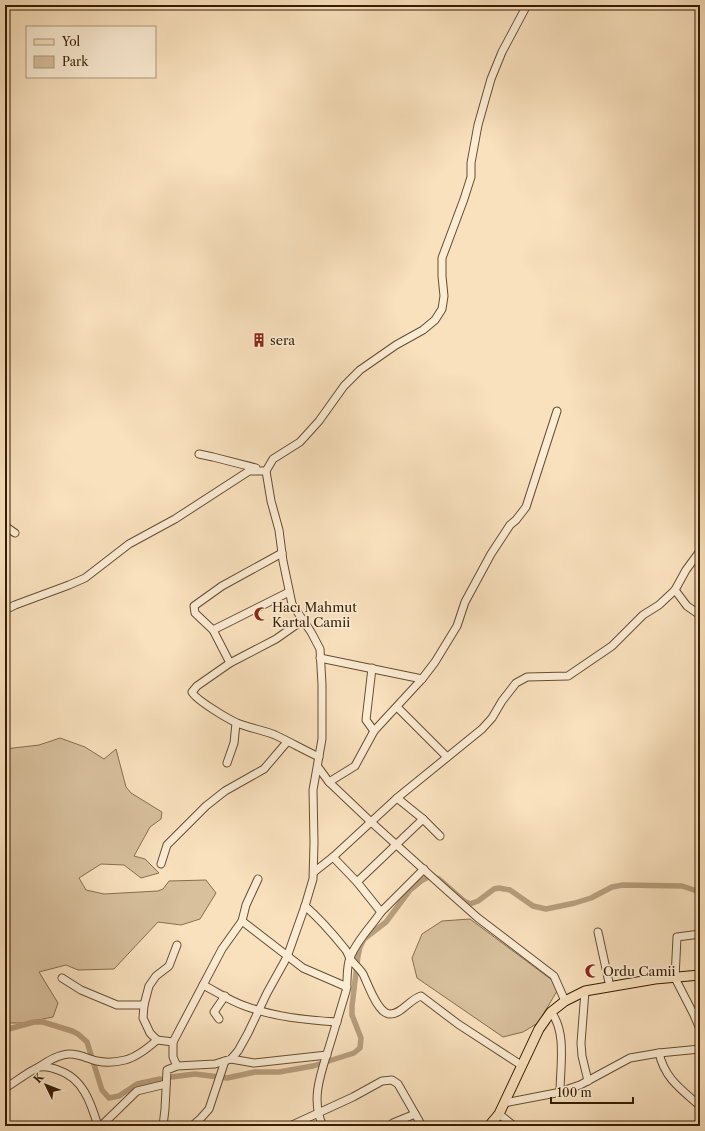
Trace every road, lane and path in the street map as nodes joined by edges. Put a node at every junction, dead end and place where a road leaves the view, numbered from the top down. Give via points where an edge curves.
1 (527, 5) edge
2 (557, 411) dead end
3 (200, 454) dead end
4 (266, 471) junction
5 (5, 526) edge
6 (15, 533) dead end
7 (700, 551) edge
8 (282, 553) junction
9 (675, 590) junction
10 (289, 592) junction
11 (5, 610) edge
12 (700, 615) edge
13 (303, 620) junction
14 (213, 630) junction
15 (320, 658) junction
16 (230, 663) junction
17 (372, 668) junction
18 (422, 679) junction
19 (397, 707) junction
20 (236, 723) junction
21 (374, 731) junction
22 (288, 742) junction
23 (319, 757) junction
24 (446, 757) junction
25 (227, 763) dead end
26 (318, 768) junction
27 (329, 782) junction
28 (397, 798) junction
29 (423, 819) junction
30 (370, 821) junction
31 (440, 836) dead end
32 (396, 844) junction
33 (333, 856) junction
34 (161, 864) dead end
35 (424, 869) junction
36 (314, 872) junction
37 (258, 879) dead end
38 (357, 882) junction
39 (305, 906) junction
40 (380, 912) junction
41 (242, 921) junction
42 (598, 932) dead end
43 (700, 934) edge
44 (177, 945) dead end
45 (287, 957) junction
46 (350, 958) junction
47 (700, 975) edge
48 (62, 978) dead end
49 (675, 978) junction
50 (203, 985) junction
51 (610, 986) junction
52 (347, 987) junction
53 (585, 991) junction
54 (225, 996) junction
55 (564, 1001) junction
56 (144, 1005) junction
57 (259, 1010) junction
58 (551, 1012) junction
59 (219, 1019) dead end
60 (337, 1022) junction
61 (700, 1029) edge
62 (157, 1040) junction
63 (173, 1042) junction
64 (700, 1049) edge
65 (659, 1053) junction
66 (326, 1057) junction
67 (228, 1060) junction
68 (521, 1065) junction
69 (177, 1066) junction
70 (39, 1067) junction
71 (588, 1081) junction
72 (166, 1084) junction
73 (5, 1088) edge
74 (560, 1092) junction
75 (504, 1103) junction
76 (700, 1106) edge
77 (318, 1112) junction
78 (415, 1114) junction
79 (499, 1114) junction
80 (98, 1126) edge
81 (101, 1126) edge
82 (163, 1126) edge
83 (192, 1126) edge
84 (290, 1126) edge
85 (323, 1126) edge
86 (390, 1126) edge
87 (422, 1126) edge
88 (488, 1126) edge
89 (514, 1126) edge

1 - 4 street via 502,52 491,79 478,125 466,192 442,258 442,309 435,320 423,330 360,370 344,386 300,442 273,459
2 - 18 street via 526,507 510,525 491,554 465,602 457,626
3 - 4 street
4 - 8 street
4 - 11 street via 249,471 175,519 129,544 84,578
5 - 6 street
7 - 9 street
8 - 10 street
8 - 14 street via 222,586 194,606 195,612
9 - 12 street via 687,606
9 - 24 street via 643,615 612,646 568,676 527,677 516,683 487,724
10 - 13 street via 292,604
10 - 14 street
13 - 15 street via 320,649
13 - 16 street via 276,639
14 - 16 street
15 - 17 street
15 - 23 street via 322,739
16 - 20 street via 192,692 201,702
17 - 18 street
17 - 21 street via 366,720
18 - 19 street
19 - 21 street
19 - 24 street
20 - 22 street via 257,728
20 - 25 street via 234,743
21 - 27 street via 355,766
22 - 23 street
22 - 34 street via 264,769 225,791 206,806 167,845
23 - 26 street
24 - 28 street
26 - 27 street
26 - 36 street via 313,790
27 - 30 street
28 - 29 street
28 - 30 street
29 - 31 street
29 - 32 street
30 - 32 street
30 - 33 street
32 - 35 street
32 - 38 street
33 - 36 street
33 - 38 street
35 - 40 street
35 - 55 street via 478,918 554,976
36 - 39 street
37 - 41 street
38 - 40 street
39 - 45 street
39 - 46 street via 320,919
40 - 46 street
41 - 45 street
41 - 50 street via 222,949
42 - 51 street
43 - 49 street via 676,937
44 - 56 street via 169,966 156,976 150,986
45 - 52 street via 303,968
45 - 57 street
46 - 52 street
46 - 68 street via 362,972 379,1008 387,1014 392,1014 421,996 458,1024
47 - 49 main road
48 - 56 street via 81,990 117,1005
49 - 51 main road
49 - 61 street
50 - 54 street
50 - 63 street
51 - 53 main road
52 - 60 street
53 - 55 main road
53 - 71 street via 581,1043
54 - 57 street via 244,1006
54 - 59 street via 214,1012
55 - 58 main road
56 - 62 street via 143,1018 150,1033
57 - 60 street via 291,1018
57 - 67 street via 238,1051
58 - 68 main road via 539,1029
58 - 74 street via 561,1035
60 - 66 street
62 - 63 street
62 - 70 street via 127,1060 98,1061 68,1054 51,1059
63 - 69 street via 173,1057
64 - 65 street
65 - 71 street via 630,1058
65 - 76 street via 666,1073
66 - 67 street via 254,1063
66 - 77 street via 317,1101
67 - 69 street via 215,1064
67 - 83 street via 209,1109
68 - 75 main road
69 - 72 street via 167,1070
70 - 73 street
70 - 80 street via 54,1068 79,1083 85,1091
71 - 74 street
72 - 81 street via 137,1091
72 - 82 street
74 - 75 street
75 - 79 main road
77 - 78 street via 382,1081 392,1080 398,1084
77 - 84 street
77 - 85 street
78 - 86 street
78 - 87 street
79 - 88 main road
79 - 89 street

